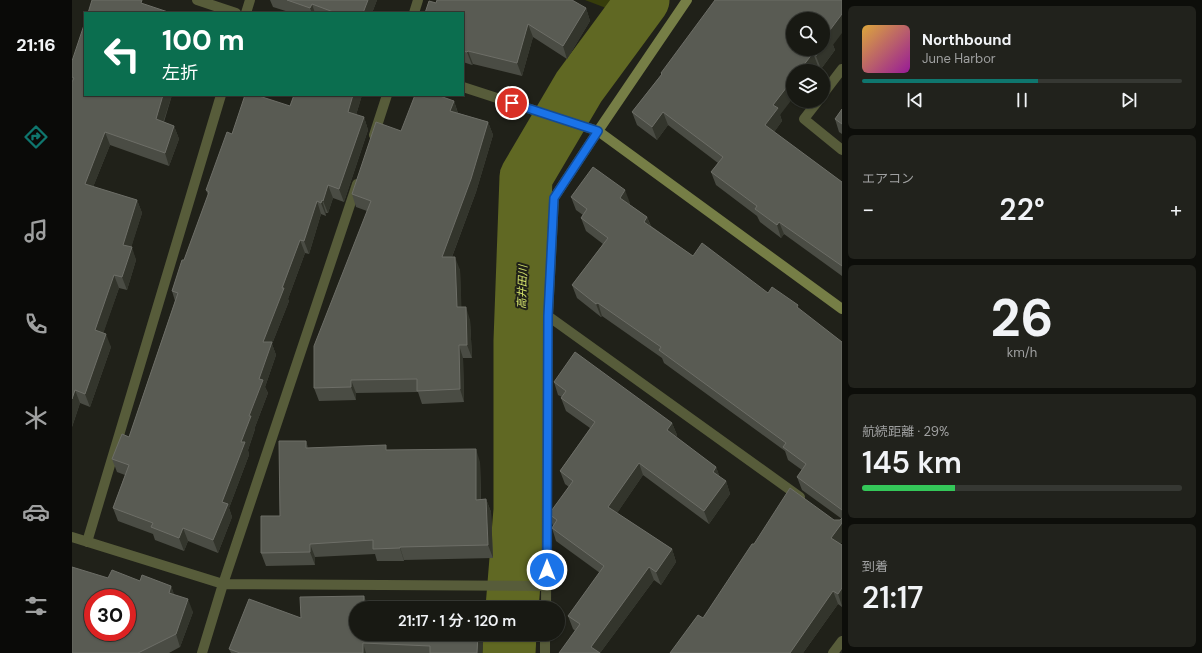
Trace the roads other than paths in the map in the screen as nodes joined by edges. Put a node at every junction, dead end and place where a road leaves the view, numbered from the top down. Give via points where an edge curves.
1 (197, 0) edge
2 (250, 0) edge
3 (418, 0) edge
4 (687, 0) edge
5 (233, 12) edge
6 (246, 12) edge
7 (414, 12) edge
8 (842, 69) edge
9 (830, 85) edge
10 (464, 87) edge
11 (221, 96) edge
12 (387, 96) edge
13 (813, 108) edge
14 (598, 131) junction
15 (370, 147) edge
16 (842, 150) edge
17 (360, 177) edge
18 (842, 310) edge
19 (548, 316) junction
20 (811, 505) edge
21 (72, 537) edge
22 (86, 542) junction
23 (223, 584) junction
24 (547, 586) junction
25 (546, 601) edge
26 (545, 641) edge
27 (842, 641) edge
28 (202, 653) edge
29 (545, 653) edge
30 (833, 653) edge

1 - 5 street
2 - 6 street
3 - 7 street
4 - 14 street
8 - 9 street
10 - 14 street
11 - 22 street
12 - 15 street
13 - 16 street via 804,119
14 - 18 street
14 - 19 street via 554,198
17 - 23 street
19 - 20 street
19 - 24 street
21 - 22 street
22 - 23 street
23 - 24 street
23 - 28 street
24 - 25 street
26 - 29 street
27 - 30 street

